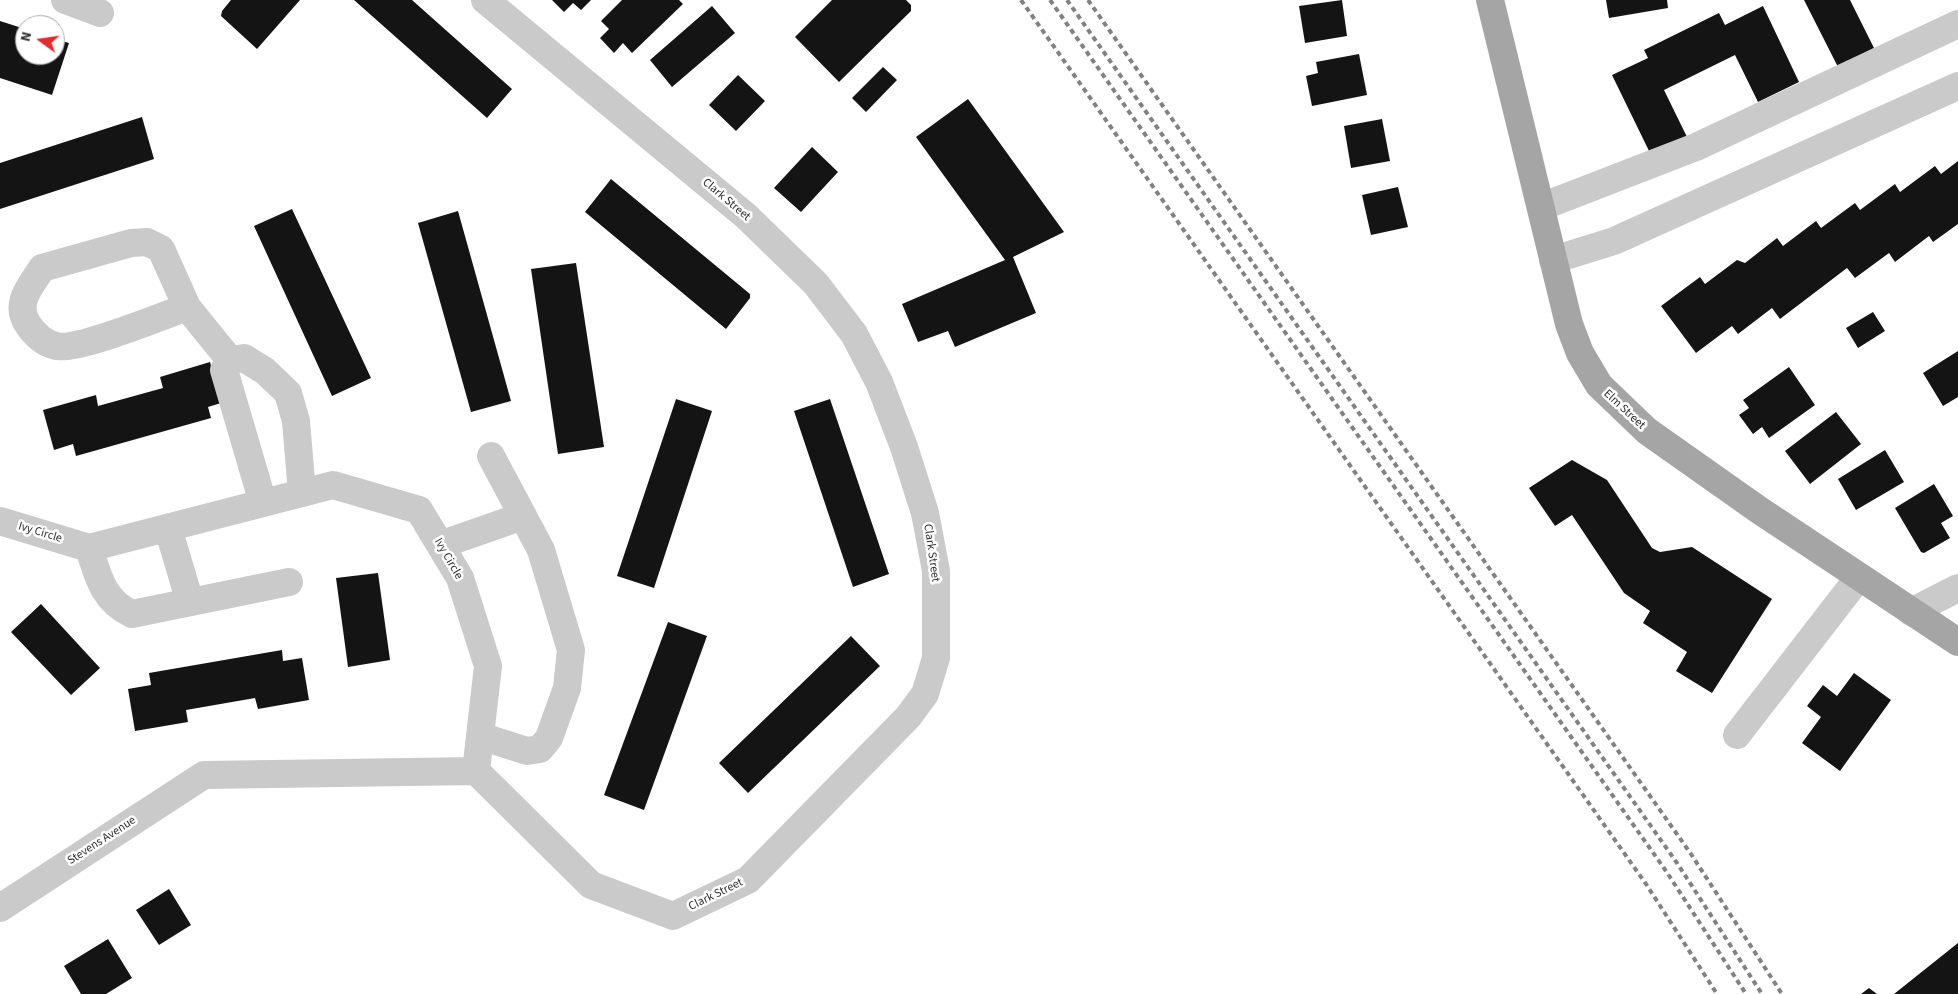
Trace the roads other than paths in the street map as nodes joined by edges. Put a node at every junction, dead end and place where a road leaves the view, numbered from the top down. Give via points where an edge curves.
1 (65, 0) edge
2 (485, 0) edge
3 (1490, 0) edge
4 (100, 13) dead end
5 (1958, 24) edge
6 (1958, 86) edge
7 (1541, 207) junction
8 (1554, 260) junction
9 (187, 307) junction
10 (230, 360) junction
11 (491, 456) dead end
12 (302, 493) junction
13 (262, 503) junction
14 (523, 516) junction
15 (0, 521) edge
16 (168, 528) junction
17 (440, 545) junction
18 (89, 548) junction
19 (1859, 577) junction
20 (289, 582) dead end
21 (1958, 588) edge
22 (190, 602) junction
23 (1912, 612) junction
24 (1958, 642) edge
25 (1737, 735) dead end
26 (480, 736) junction
27 (476, 772) junction
28 (0, 908) edge

1 - 4 street
2 - 27 street, Clark Street via 746,216 816,284 854,334 904,446 925,514 936,571 936,658 925,694 908,717 748,880 673,916 591,885
3 - 7 main road, Elm Street
5 - 7 street via 1696,147
6 - 8 street via 1614,241
7 - 8 main road, Elm Street
8 - 19 main road, Elm Street via 1575,339 1599,386 1648,431
9 - 9 street via 162,249 147,242 131,243 42,268 23,297 23,319 36,337 57,346 78,345
9 - 10 street
10 - 12 street via 244,358 265,371 288,393 296,421
10 - 13 street via 224,370
11 - 14 street
12 - 13 street, Ivy Circle
12 - 17 street, Ivy Circle via 333,485 419,510
13 - 16 street, Ivy Circle
14 - 17 street
14 - 26 street via 541,550 571,650 567,688 549,738 540,749 527,751
15 - 18 street, Ivy Circle
16 - 18 street, Ivy Circle
16 - 22 street
17 - 26 street, Ivy Circle via 460,578 488,666
18 - 22 street via 100,584 119,608 132,614
19 - 23 main road, Elm Street
19 - 25 street
20 - 22 street
21 - 23 street
23 - 24 main road, Elm Street
26 - 27 street, Ivy Circle
27 - 28 street, Stevens Avenue via 204,775

